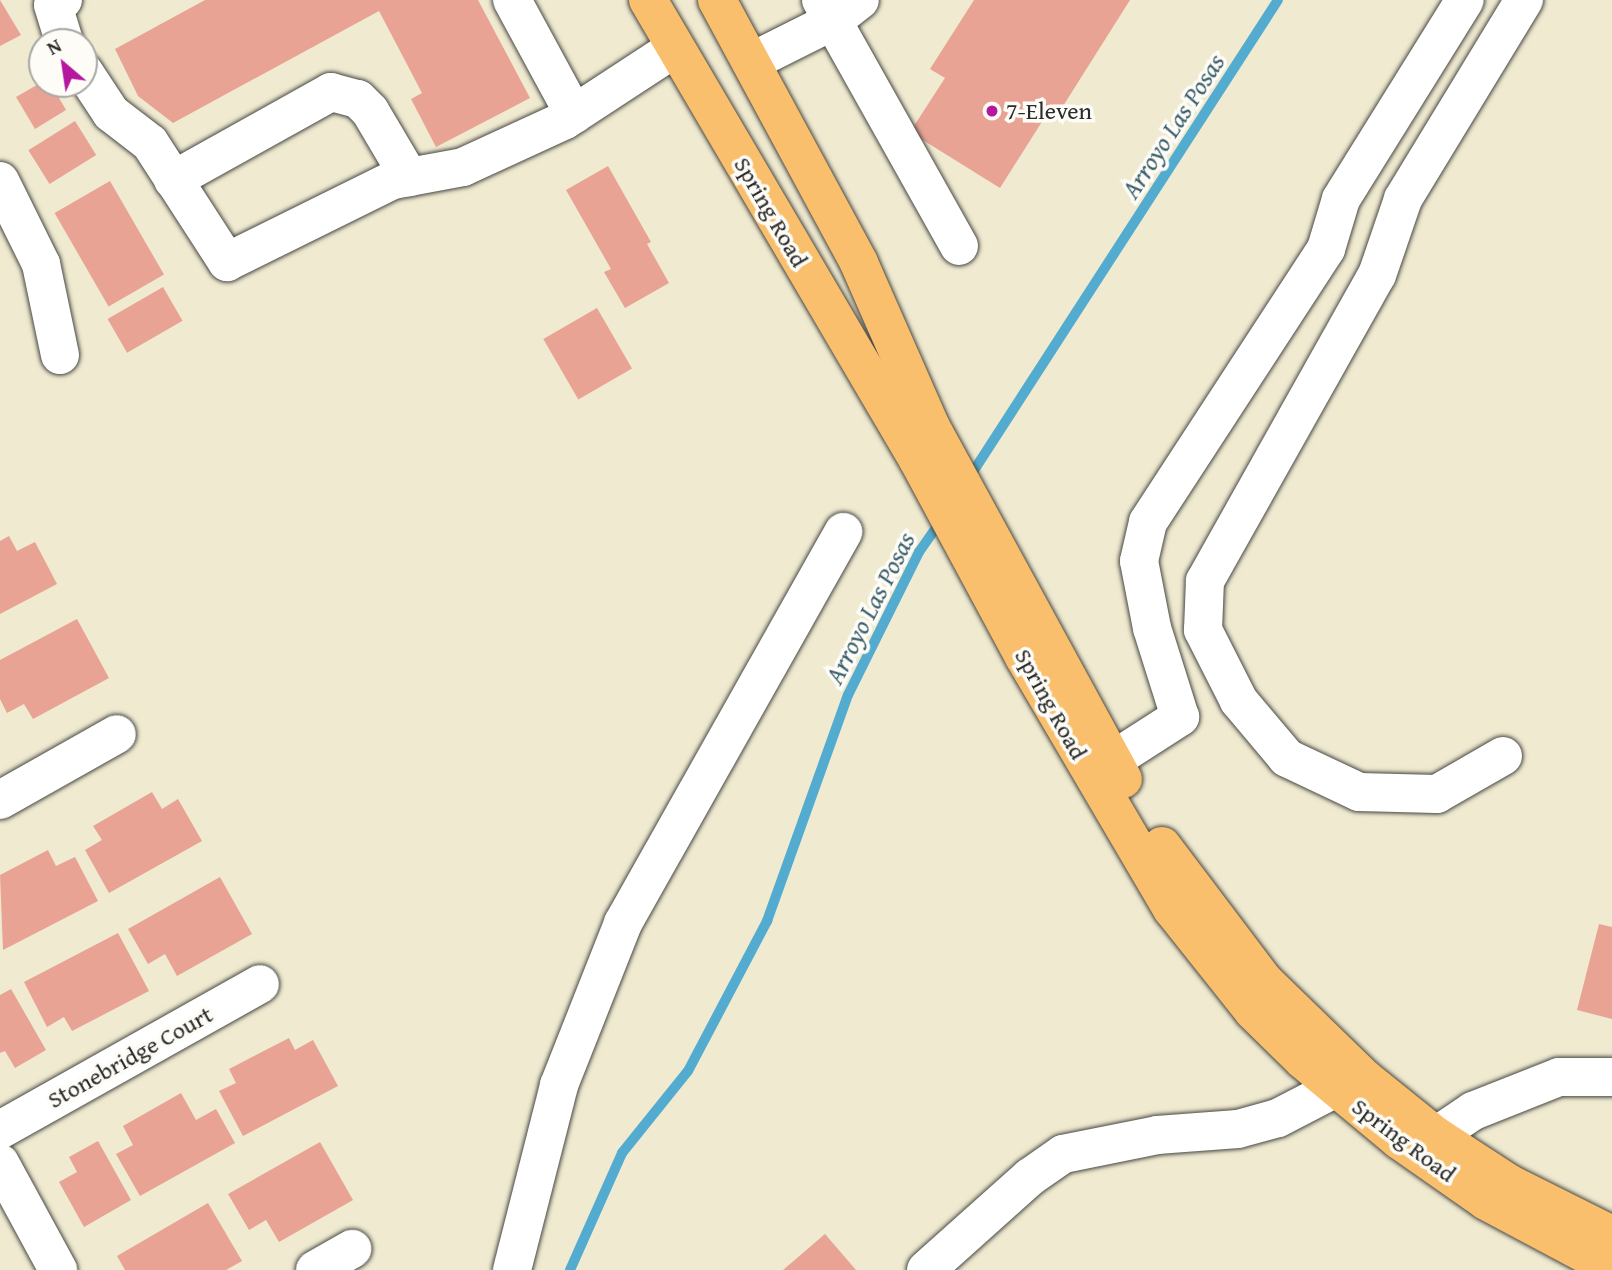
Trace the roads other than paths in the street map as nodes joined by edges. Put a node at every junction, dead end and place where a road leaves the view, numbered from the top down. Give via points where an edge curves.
1 (512, 0) edge
2 (648, 0) edge
3 (717, 0) edge
4 (1465, 0) edge
5 (1524, 0) edge
6 (55, 2) edge
7 (838, 7) edge
8 (61, 28) edge
9 (676, 48) junction
10 (751, 62) junction
11 (98, 93) edge
12 (574, 114) junction
13 (409, 177) junction
14 (173, 180) junction
15 (0, 181) edge
16 (959, 246) dead end
17 (60, 355) dead end
18 (925, 443) junction
19 (843, 532) dead end
20 (1034, 643) junction
21 (117, 734) dead end
22 (1503, 756) dead end
23 (1113, 760) junction
24 (0, 800) edge
25 (260, 984) dead end
26 (1612, 1077) edge
27 (1336, 1088) junction
28 (0, 1130) edge
29 (1436, 1136) junction
30 (0, 1163) edge
31 (1612, 1235) edge
32 (352, 1249) dead end
33 (1612, 1268) edge
34 (58, 1270) edge
35 (315, 1270) edge
36 (512, 1270) edge
37 (926, 1270) edge

1 - 12 street
2 - 9 main road, Spring Road
3 - 10 main road, Spring Road
4 - 23 street via 1341,199 1326,249 1148,522 1139,561 1152,628 1180,717
5 - 22 street via 1403,199 1377,275 1205,581 1203,631 1239,701 1287,758 1359,792 1437,794
6 - 8 street
7 - 10 street
7 - 16 street
9 - 12 street
9 - 18 main road, Spring Road
10 - 18 main road, Spring Road via 859,263
11 - 14 street via 111,113 150,143
12 - 13 street via 463,167
13 - 14 street via 393,180 227,262
13 - 14 street via 370,111 358,99 331,92
15 - 17 street via 41,264
18 - 20 main road, Spring Road
19 - 36 street via 623,923 559,1085
20 - 23 main road, Spring Road
20 - 27 main road, Spring Road via 1172,909 1253,1011
21 - 24 street
23 - 29 main road, Spring Road via 1188,886 1265,982 1364,1078
25 - 28 street, Stonebridge Court
26 - 29 street via 1559,1077 1473,1111
27 - 33 main road, Spring Road via 1399,1140 1486,1201
27 - 37 street via 1279,1118 1238,1129 1157,1135 1063,1154
29 - 31 main road, Spring Road via 1554,1210
30 - 34 street
32 - 35 street

